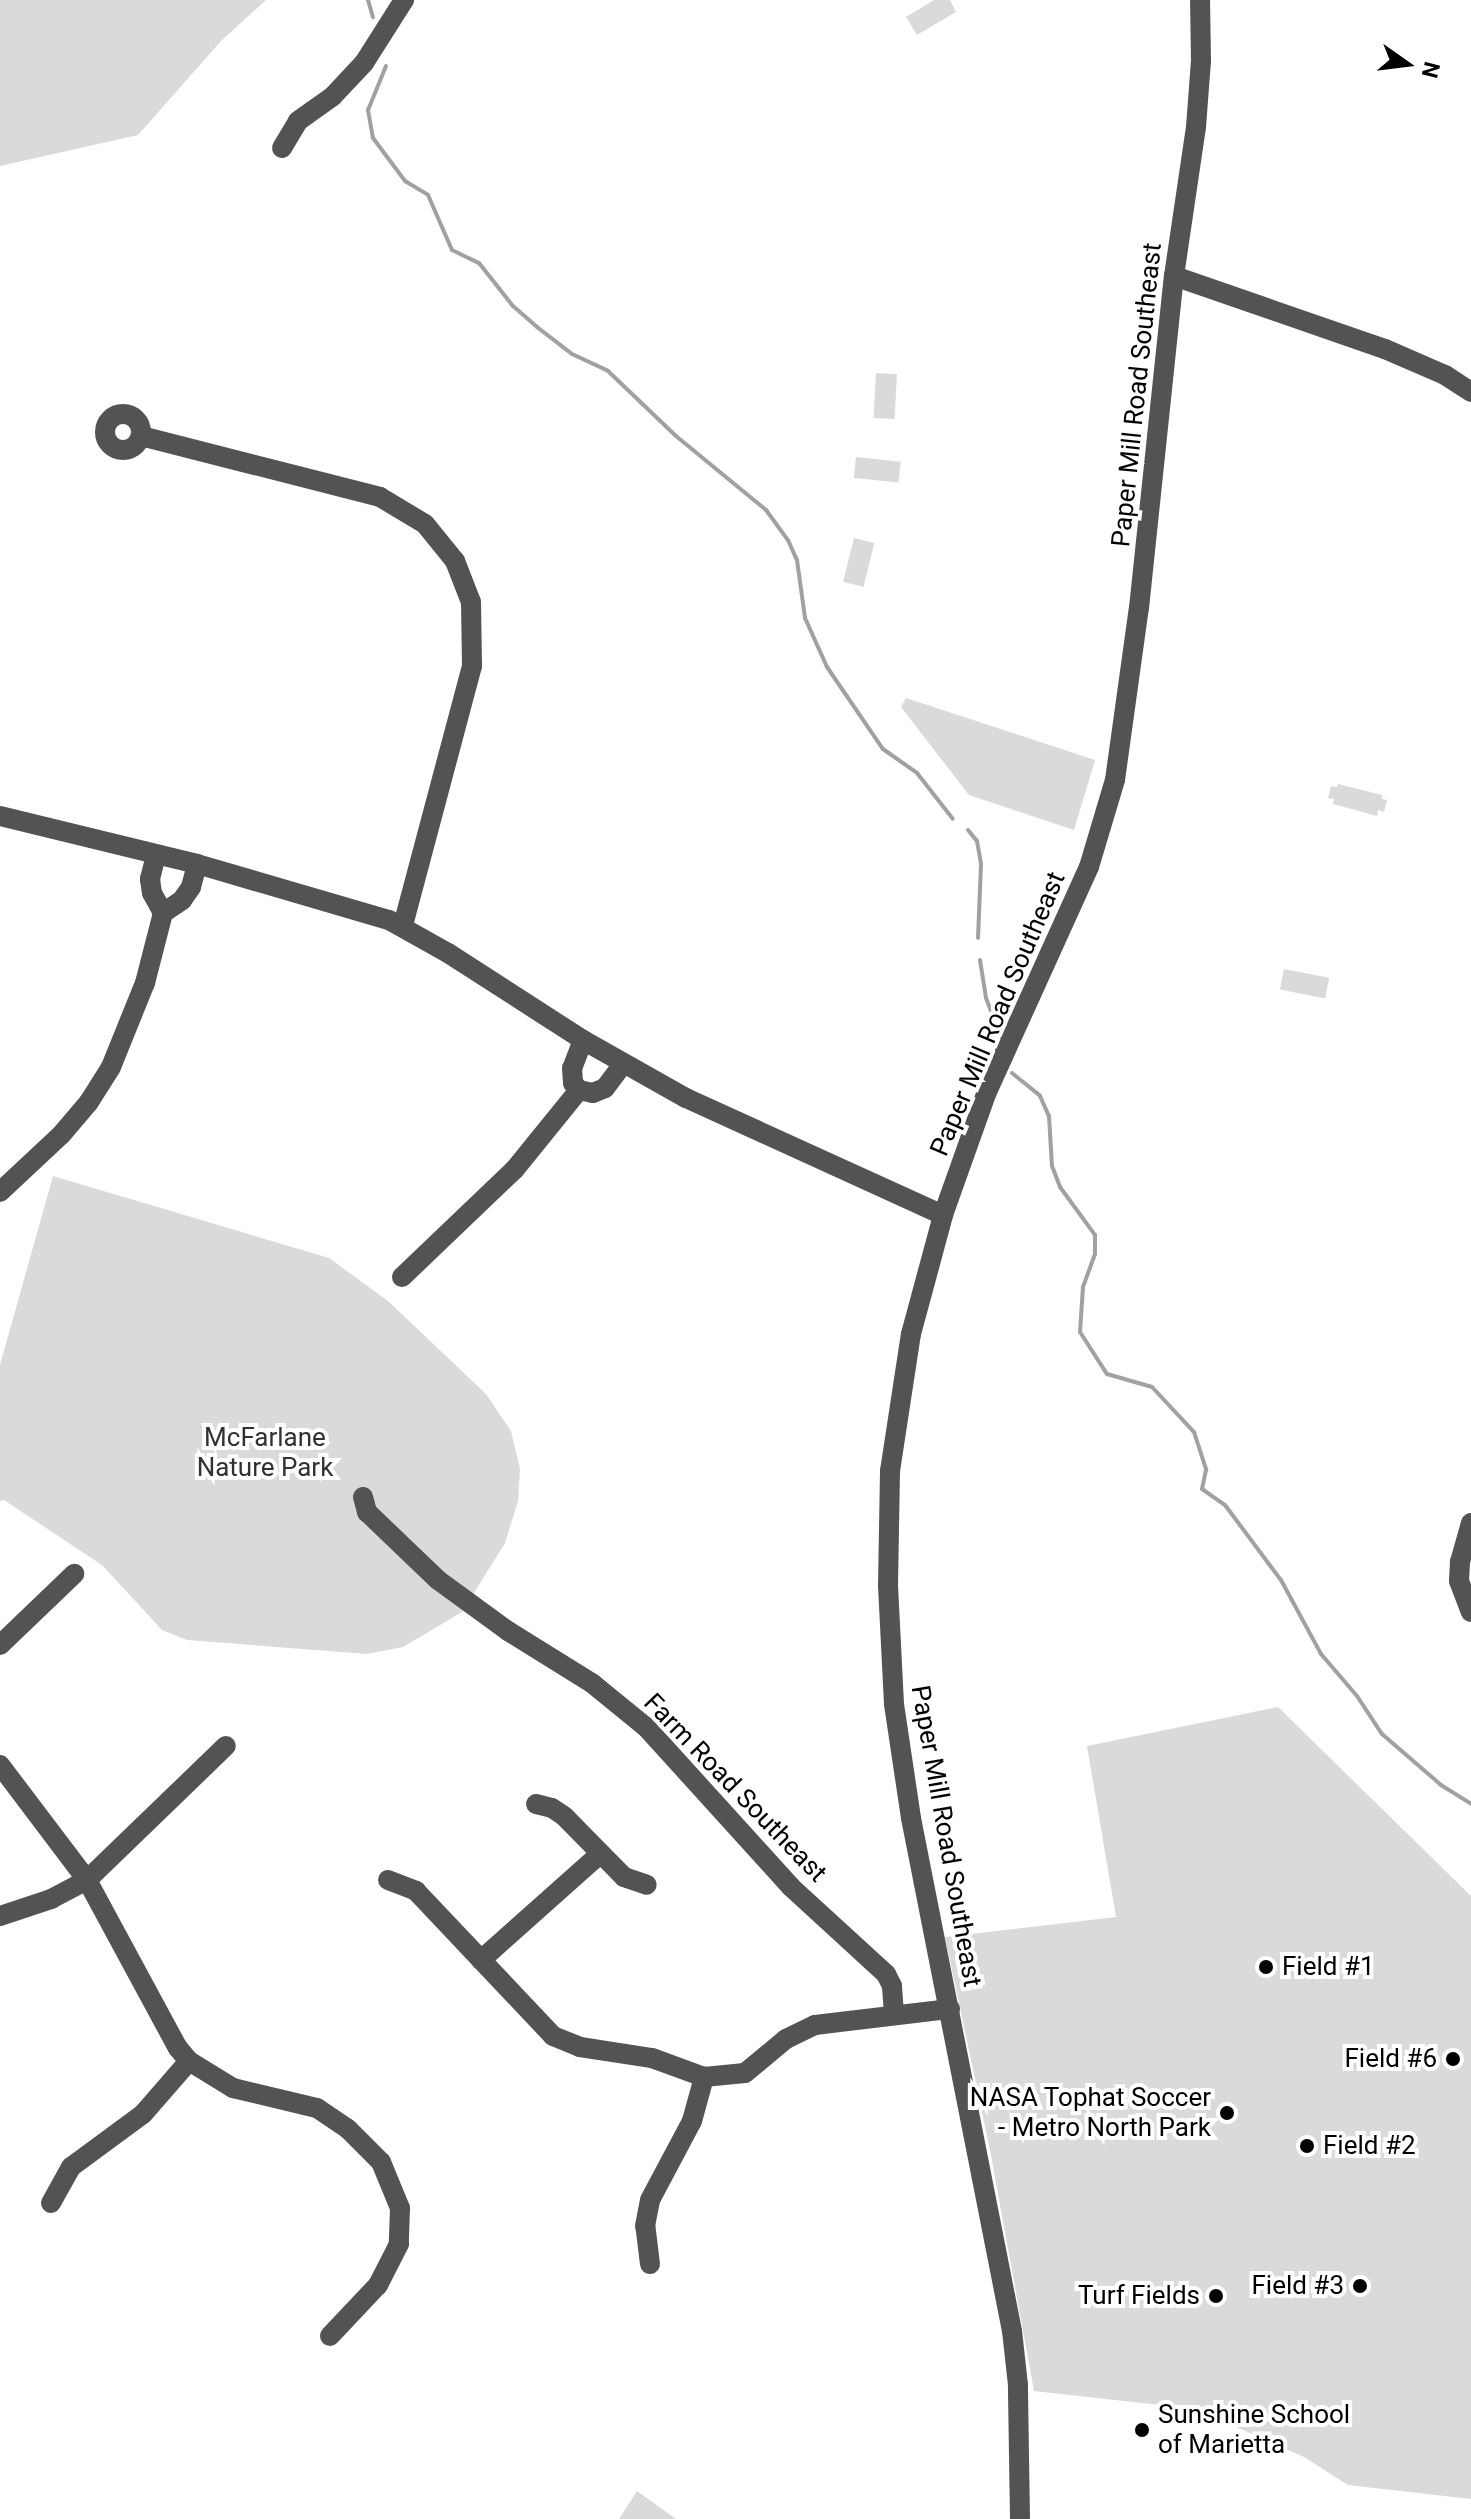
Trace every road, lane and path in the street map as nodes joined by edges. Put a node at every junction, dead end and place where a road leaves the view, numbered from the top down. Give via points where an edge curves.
1 (404, 0) edge
2 (1200, 0) edge
3 (282, 148) dead end
4 (1174, 276) junction
5 (1471, 392) edge
6 (141, 436) dead end
7 (0, 816) edge
8 (156, 855) junction
9 (197, 864) junction
10 (163, 913) junction
11 (403, 926) junction
12 (583, 1040) junction
13 (623, 1064) junction
14 (579, 1090) junction
15 (0, 1192) edge
16 (943, 1215) junction
17 (402, 1277) dead end
18 (363, 1497) dead end
19 (1471, 1523) edge
20 (74, 1574) dead end
21 (1471, 1612) edge
22 (0, 1645) edge
23 (226, 1746) dead end
24 (0, 1765) edge
25 (536, 1804) dead end
26 (599, 1855) junction
27 (87, 1880) junction
28 (388, 1880) dead end
29 (647, 1885) dead end
30 (0, 1916) edge
31 (481, 1960) junction
32 (950, 2009) junction
33 (894, 2015) junction
34 (189, 2061) junction
35 (704, 2077) junction
36 (51, 2203) dead end
37 (650, 2264) dead end
38 (330, 2336) dead end
39 (1020, 2519) edge

1 - 3 street via 364,63 333,96 298,121
2 - 4 street, Paper Mill Road Southeast via 1197,117
4 - 5 street via 1385,349
4 - 16 street, Paper Mill Road Southeast via 1128,704 1110,805 1075,902 986,1094
6 - 11 street via 380,497 425,524 455,561 471,602 472,666
7 - 8 street
8 - 9 street
8 - 10 street via 150,879
9 - 10 street via 182,900
9 - 11 street
10 - 15 street via 145,983 111,1067 61,1135
11 - 12 street
12 - 13 street
12 - 14 street via 572,1068
13 - 14 street via 605,1088 593,1093
13 - 16 street via 737,1123
14 - 17 street via 504,1181
16 - 32 street, Paper Mill Road Southeast via 902,1383 887,1544 894,1704
18 - 33 street, Farm Road Southeast via 367,1512 438,1580 593,1684 646,1727 791,1887 886,1974
19 - 21 street via 1459,1581
20 - 22 street
23 - 27 street
24 - 27 street
25 - 26 street via 564,1816
26 - 29 street via 624,1877
26 - 31 street
27 - 30 street
27 - 34 street
28 - 31 street via 416,1891
31 - 35 street via 553,2036 580,2047 652,2058
32 - 33 street
32 - 39 street, Paper Mill Road Southeast via 1013,2343
33 - 35 street via 815,2025 786,2039 745,2073
34 - 36 street via 143,2114 71,2167
34 - 38 street via 233,2088 317,2108 348,2129 389,2175 408,2246
35 - 37 street via 692,2121 656,2184 645,2215

